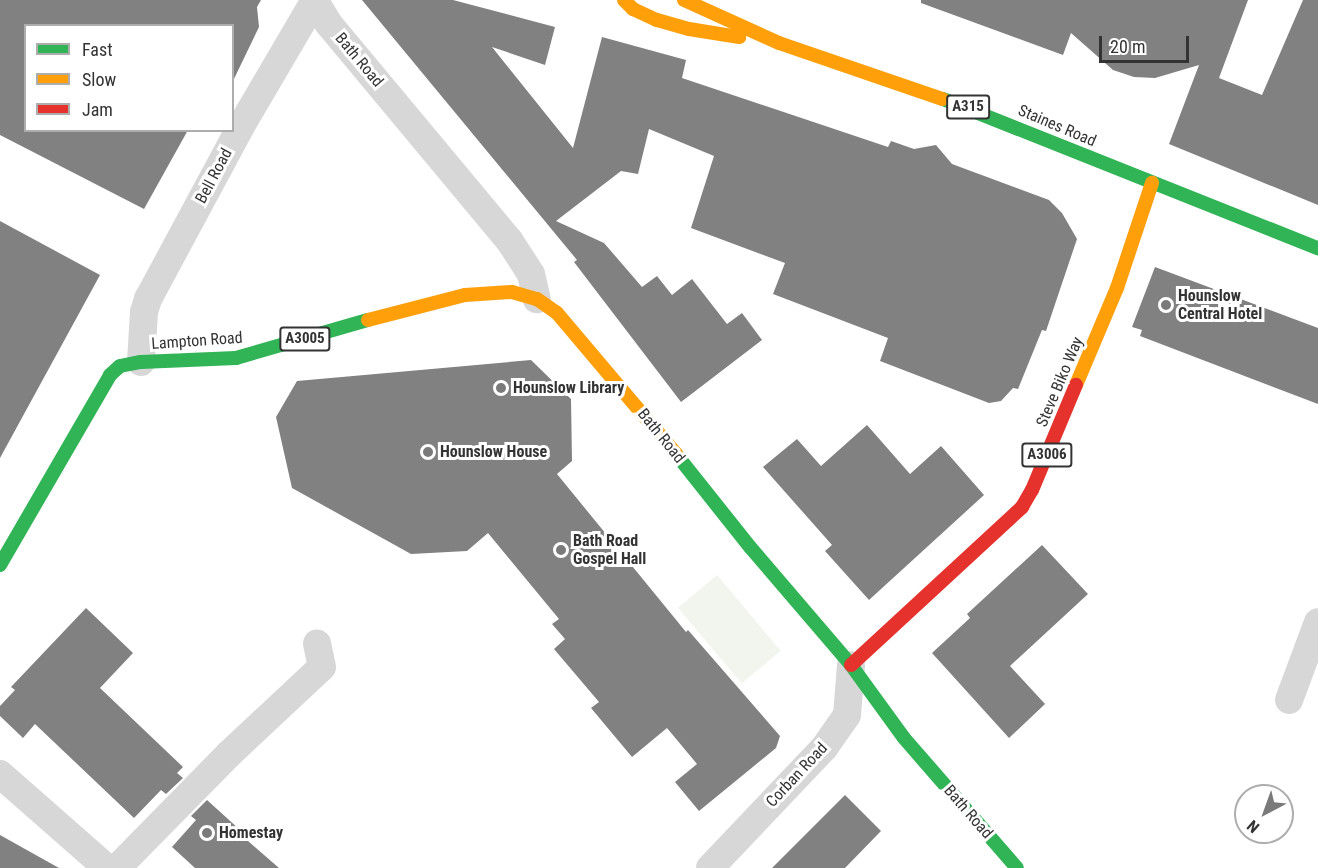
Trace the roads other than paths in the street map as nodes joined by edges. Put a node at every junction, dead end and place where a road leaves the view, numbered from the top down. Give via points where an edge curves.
1 (624, 0) edge
2 (684, 0) edge
3 (315, 1) edge
4 (779, 43) junction
5 (1152, 183) junction
6 (1318, 248) edge
7 (537, 299) junction
8 (141, 362) junction
9 (0, 566) edge
10 (1318, 622) edge
11 (317, 644) dead end
12 (850, 665) junction
13 (1289, 700) dead end
14 (0, 774) edge
15 (107, 868) edge
16 (117, 868) edge
17 (710, 868) edge
18 (1017, 868) edge

1 - 4 main road, Staines Road / A315 via 633,9 657,20 689,29
2 - 4 main road, Staines Road / A315
3 - 7 street, Bath Road via 334,30 509,240 531,274
3 - 8 street, Bell Road via 241,126 148,299
4 - 5 main road, Staines Road / A315 via 972,108
5 - 6 main road, Staines Road / A315
5 - 12 main road, Steve Biko Way / A3006 via 1117,288 1022,507
7 - 8 main road, Lampton Road / A3005 via 512,292 465,295 236,358
7 - 12 main road, Bath Road / A3005 via 557,313 637,406
8 - 9 main road, Lampton Road / A3005 via 120,366 110,375
10 - 13 street
11 - 16 street via 321,667
12 - 17 street, Corban Road via 847,716 824,748
12 - 18 main road, Bath Road via 904,738
14 - 15 street

